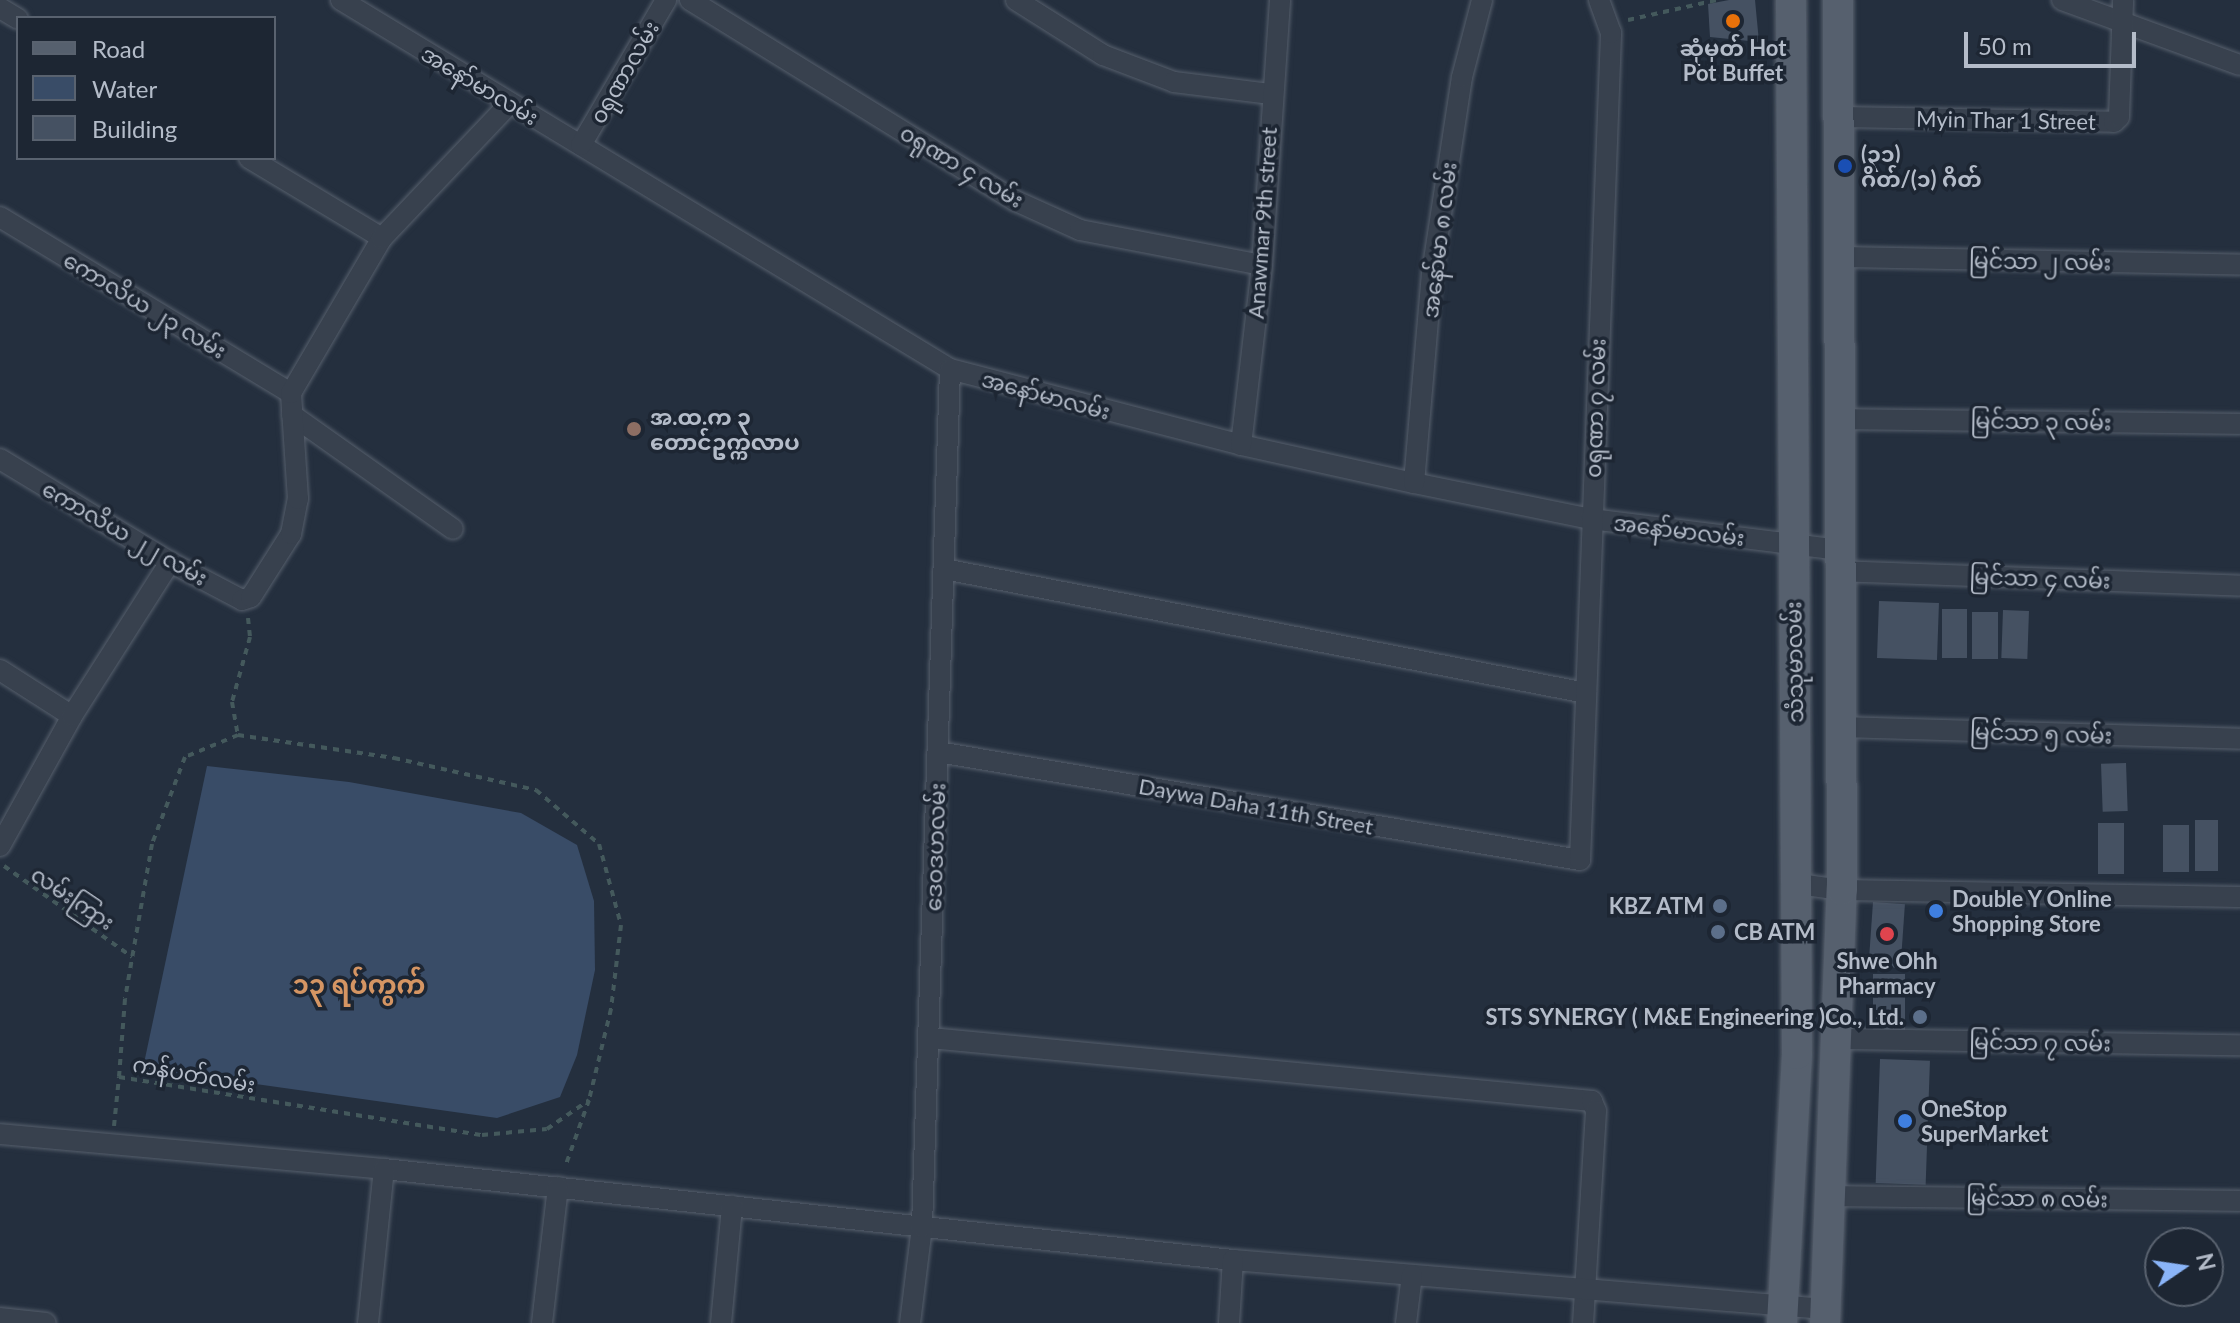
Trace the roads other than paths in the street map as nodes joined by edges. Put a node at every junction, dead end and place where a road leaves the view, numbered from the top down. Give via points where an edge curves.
1 (341, 0) edge
2 (666, 0) edge
3 (690, 0) edge
4 (1016, 0) edge
5 (1280, 0) edge
6 (1482, 0) edge
7 (1599, 0) edge
8 (1791, 0) edge
9 (1838, 0) edge
10 (2062, 0) edge
11 (2123, 9) edge
12 (2240, 65) edge
13 (1271, 94) junction
14 (510, 103) junction
15 (1840, 117) junction
16 (581, 145) junction
17 (252, 160) edge
18 (0, 217) edge
19 (382, 238) junction
20 (1262, 265) junction
21 (2240, 265) edge
22 (1839, 267) junction
23 (1791, 274) junction
24 (950, 369) junction
25 (291, 393) junction
26 (292, 415) junction
27 (1841, 419) junction
28 (2240, 424) edge
29 (1241, 445) junction
30 (0, 459) edge
31 (1414, 483) junction
32 (1591, 519) junction
33 (453, 529) dead end
34 (1793, 544) junction
35 (1840, 560) junction
36 (170, 562) junction
37 (944, 569) junction
38 (2240, 586) edge
39 (0, 670) edge
40 (1586, 693) junction
41 (72, 716) junction
42 (1842, 727) junction
43 (2240, 739) edge
44 (938, 752) junction
45 (0, 846) edge
46 (1574, 861) joint
47 (1798, 884) junction
48 (1842, 890) junction
49 (2240, 897) edge
50 (930, 1038) junction
51 (1839, 1039) junction
52 (2240, 1045) edge
53 (0, 1134) edge
54 (384, 1169) junction
55 (558, 1187) junction
56 (1834, 1196) junction
57 (2240, 1201) edge
58 (732, 1206) junction
59 (922, 1227) junction
60 (1233, 1260) junction
61 (1412, 1275) junction
62 (1588, 1290) junction
63 (1784, 1315) edge
64 (1825, 1316) edge
65 (0, 1318) edge
66 (46, 1323) edge
67 (368, 1323) edge
68 (542, 1323) edge
69 (721, 1323) edge
70 (910, 1323) edge
71 (1229, 1323) edge
72 (1406, 1323) edge
73 (1583, 1323) edge

1 - 14 street, အနော်မာလမ်း
2 - 16 street, ၀ရုဏာလမ်း
3 - 20 street, ၀ရုဏာ ၄ လမ်း via 1016,201 1080,230
4 - 13 street via 1103,55 1174,82
5 - 13 street, Anawmar 9th street
6 - 31 street, အနော်မာ ၈ လမ်း via 1462,77 1432,273
7 - 32 street, ၀ရုဏာ ၇ လမ်း via 1610,24
8 - 23 main road, သံသုမာလမ်း
9 - 15 main road
10 - 11 street
11 - 12 street
11 - 15 street, Myin Thar 1 Street via 2119,117 2114,122
13 - 20 street, Anawmar 9th street
14 - 16 street, အနော်မာလမ်း
14 - 19 street
15 - 22 main road
16 - 24 street, အနော်မာလမ်း
17 - 19 street
18 - 25 street, ကောလိယ ၂၃ လမ်း
19 - 25 street
20 - 29 street, Anawmar 9th street
21 - 22 street, မြင်သာ ၂ လမ်း
22 - 23 main road
22 - 27 main road
23 - 34 main road, သံသုမာလမ်း
24 - 29 street, အနော်မာလမ်း
24 - 37 street, ဒေဝဒဟလမ်း
25 - 26 street
26 - 33 street
26 - 36 street, ကောလိယ ၂၂ လမ်း via 298,499 291,534 249,598
27 - 28 street, မြင်သာ ၃ လမ်း
27 - 35 main road
29 - 31 street, အနော်မာလမ်း
30 - 36 street, ကောလိယ ၂၂ လမ်း
31 - 32 street, အနော်မာလမ်း
32 - 34 street, အနော်မာလမ်း
32 - 40 street, ၀ရုဏာ ၇ လမ်း
34 - 35 street, အနော်မာလမ်း
34 - 47 main road, သံသုမာလမ်း
35 - 38 street, မြင်သာ ၄ လမ်း
35 - 42 main road
36 - 41 street
37 - 40 street
37 - 44 street, ဒေဝဒဟလမ်း
39 - 41 street
40 - 46 street, ၀ရုဏာ ၇ လမ်း via 1583,854
41 - 45 street
42 - 43 street, မြင်သာ ၅ လမ်း
42 - 48 main road
44 - 46 street, Daywa Daha 11th Street
44 - 50 street, ဒေဝဒဟလမ်း
47 - 48 street
47 - 63 main road, သံသုမာလမ်း via 1794,1164
48 - 49 street
48 - 51 main road
50 - 59 street, ဒေဝဒဟလမ်း
50 - 62 street via 1592,1101 1596,1111
51 - 52 street, မြင်သာ ၇ လမ်း
51 - 56 main road
53 - 54 street
54 - 55 street
54 - 67 street
55 - 58 street
55 - 68 street
56 - 57 street, မြင်သာ ၈ လမ်း
56 - 64 main road
58 - 59 street
58 - 69 street
59 - 60 street
59 - 70 street, ဒေဝဒဟလမ်း
60 - 61 street
60 - 71 street
61 - 62 street
61 - 72 street
62 - 63 street
62 - 73 street
63 - 64 street
65 - 66 street

